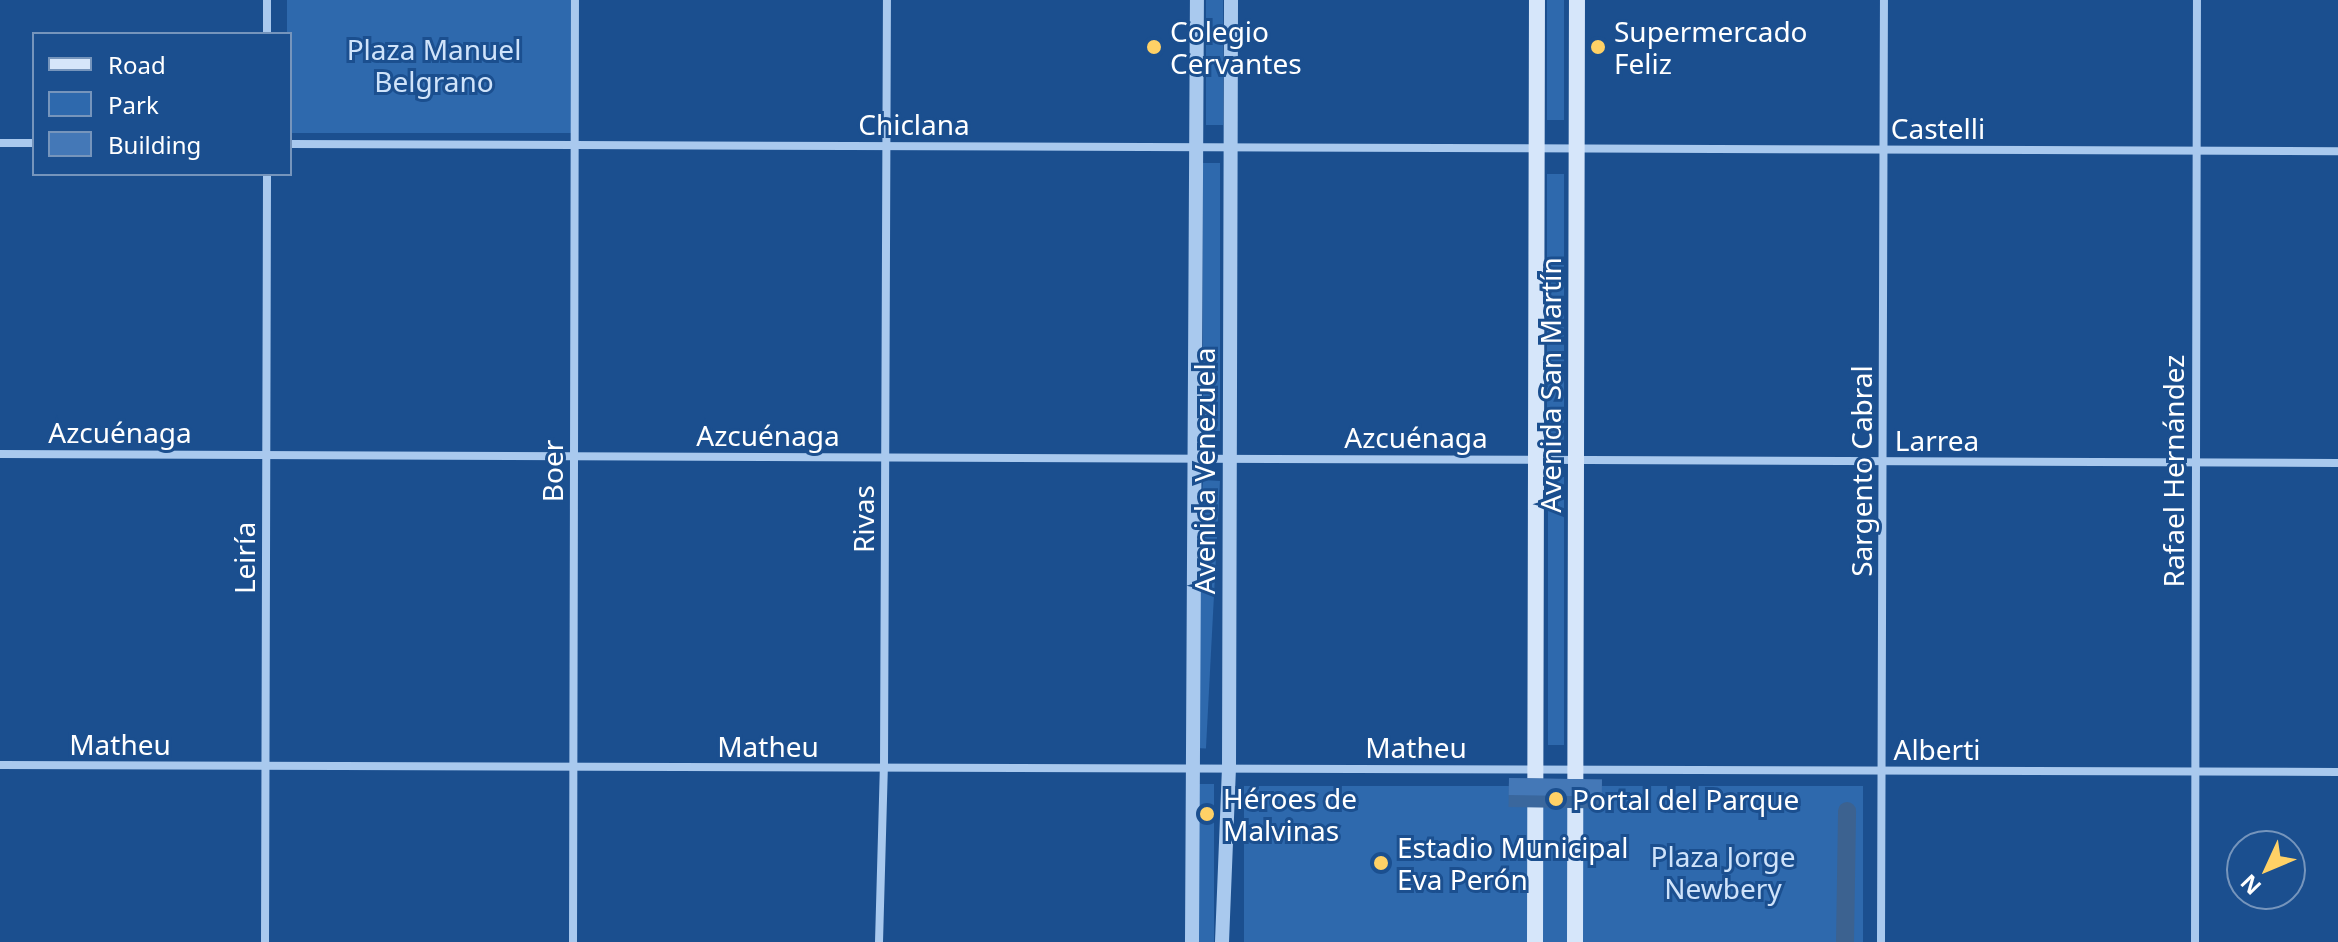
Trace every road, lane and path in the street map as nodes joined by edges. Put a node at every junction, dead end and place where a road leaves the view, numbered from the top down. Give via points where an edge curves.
1 (267, 0) edge
2 (575, 0) edge
3 (887, 0) edge
4 (1197, 0) edge
5 (1231, 0) edge
6 (1537, 0) edge
7 (1577, 0) edge
8 (1884, 0) edge
9 (2197, 0) edge
10 (267, 32) edge
11 (0, 143) edge
12 (32, 143) edge
13 (292, 144) edge
14 (575, 145) junction
15 (886, 146) junction
16 (1196, 147) junction
17 (1231, 147) junction
18 (1537, 148) junction
19 (1576, 148) junction
20 (1884, 149) junction
21 (2196, 150) junction
22 (2338, 151) edge
23 (267, 176) edge
24 (0, 454) edge
25 (266, 455) junction
26 (574, 456) junction
27 (885, 457) junction
28 (1196, 459) junction
29 (1229, 459) junction
30 (1537, 460) junction
31 (1576, 460) junction
32 (1883, 461) junction
33 (2195, 462) junction
34 (2338, 463) edge
35 (0, 765) edge
36 (265, 766) junction
37 (573, 767) junction
38 (884, 768) junction
39 (1195, 769) junction
40 (1229, 769) junction
41 (1537, 770) junction
42 (1575, 770) junction
43 (1882, 771) junction
44 (2193, 772) junction
45 (2338, 772) edge
46 (265, 942) edge
47 (573, 942) edge
48 (879, 942) edge
49 (1192, 942) edge
50 (1222, 942) edge
51 (1535, 942) edge
52 (1575, 942) edge
53 (1881, 942) edge
54 (2195, 942) edge

1 - 10 street
2 - 14 street, Boer
3 - 15 street, Rivas
4 - 16 street, Avenida Venezuela
5 - 17 street, Avenida Venezuela
6 - 18 main road, Avenida San Martín
7 - 19 main road, Avenida San Martín
8 - 20 street, Sargento Cabral
9 - 21 street, Rafael Hernández
11 - 12 street
13 - 14 street, Chiclana
14 - 15 street, Chiclana
14 - 26 street, Boer
15 - 16 street, Chiclana
15 - 27 street, Rivas
16 - 17 street, Chiclana
16 - 28 street, Avenida Venezuela
17 - 18 street, Chiclana
17 - 29 street, Avenida Venezuela
18 - 19 street, Castelli
18 - 30 main road, Avenida San Martín
19 - 20 street, Castelli
19 - 31 main road, Avenida San Martín
20 - 21 street, Castelli
20 - 32 street, Sargento Cabral
21 - 22 street, Castelli
21 - 33 street, Rafael Hernández
23 - 25 street, Leiría
24 - 25 street, Azcuénaga
25 - 26 street, Azcuénaga
25 - 36 street, Leiría
26 - 27 street, Azcuénaga
26 - 37 street, Boer
27 - 28 street, Azcuénaga
27 - 38 street, Rivas
28 - 29 street, Azcuénaga
28 - 39 street, Avenida Venezuela
29 - 30 street, Azcuénaga
29 - 40 street, Avenida Venezuela
30 - 31 street, Larrea
30 - 41 main road, Avenida San Martín
31 - 32 street, Larrea
31 - 42 main road, Avenida San Martín
32 - 33 street, Larrea
32 - 43 street, Sargento Cabral
33 - 34 street, Larrea
33 - 44 street, Rafael Hernández
35 - 36 street, Matheu
36 - 37 street, Matheu
36 - 46 street, Leiría
37 - 38 street, Matheu
37 - 47 street, Boer
38 - 39 street, Matheu
38 - 48 street, Rivas
39 - 40 street, Matheu
39 - 49 street, Avenida Venezuela
40 - 41 street, Matheu
40 - 50 street, Avenida Venezuela
41 - 42 street, Alberti
41 - 51 main road, Avenida San Martín
42 - 43 street, Alberti
42 - 52 main road, Avenida San Martín
43 - 44 street, Alberti
43 - 53 street, Sargento Cabral
44 - 45 street, Alberti
44 - 54 street, Rafael Hernández

